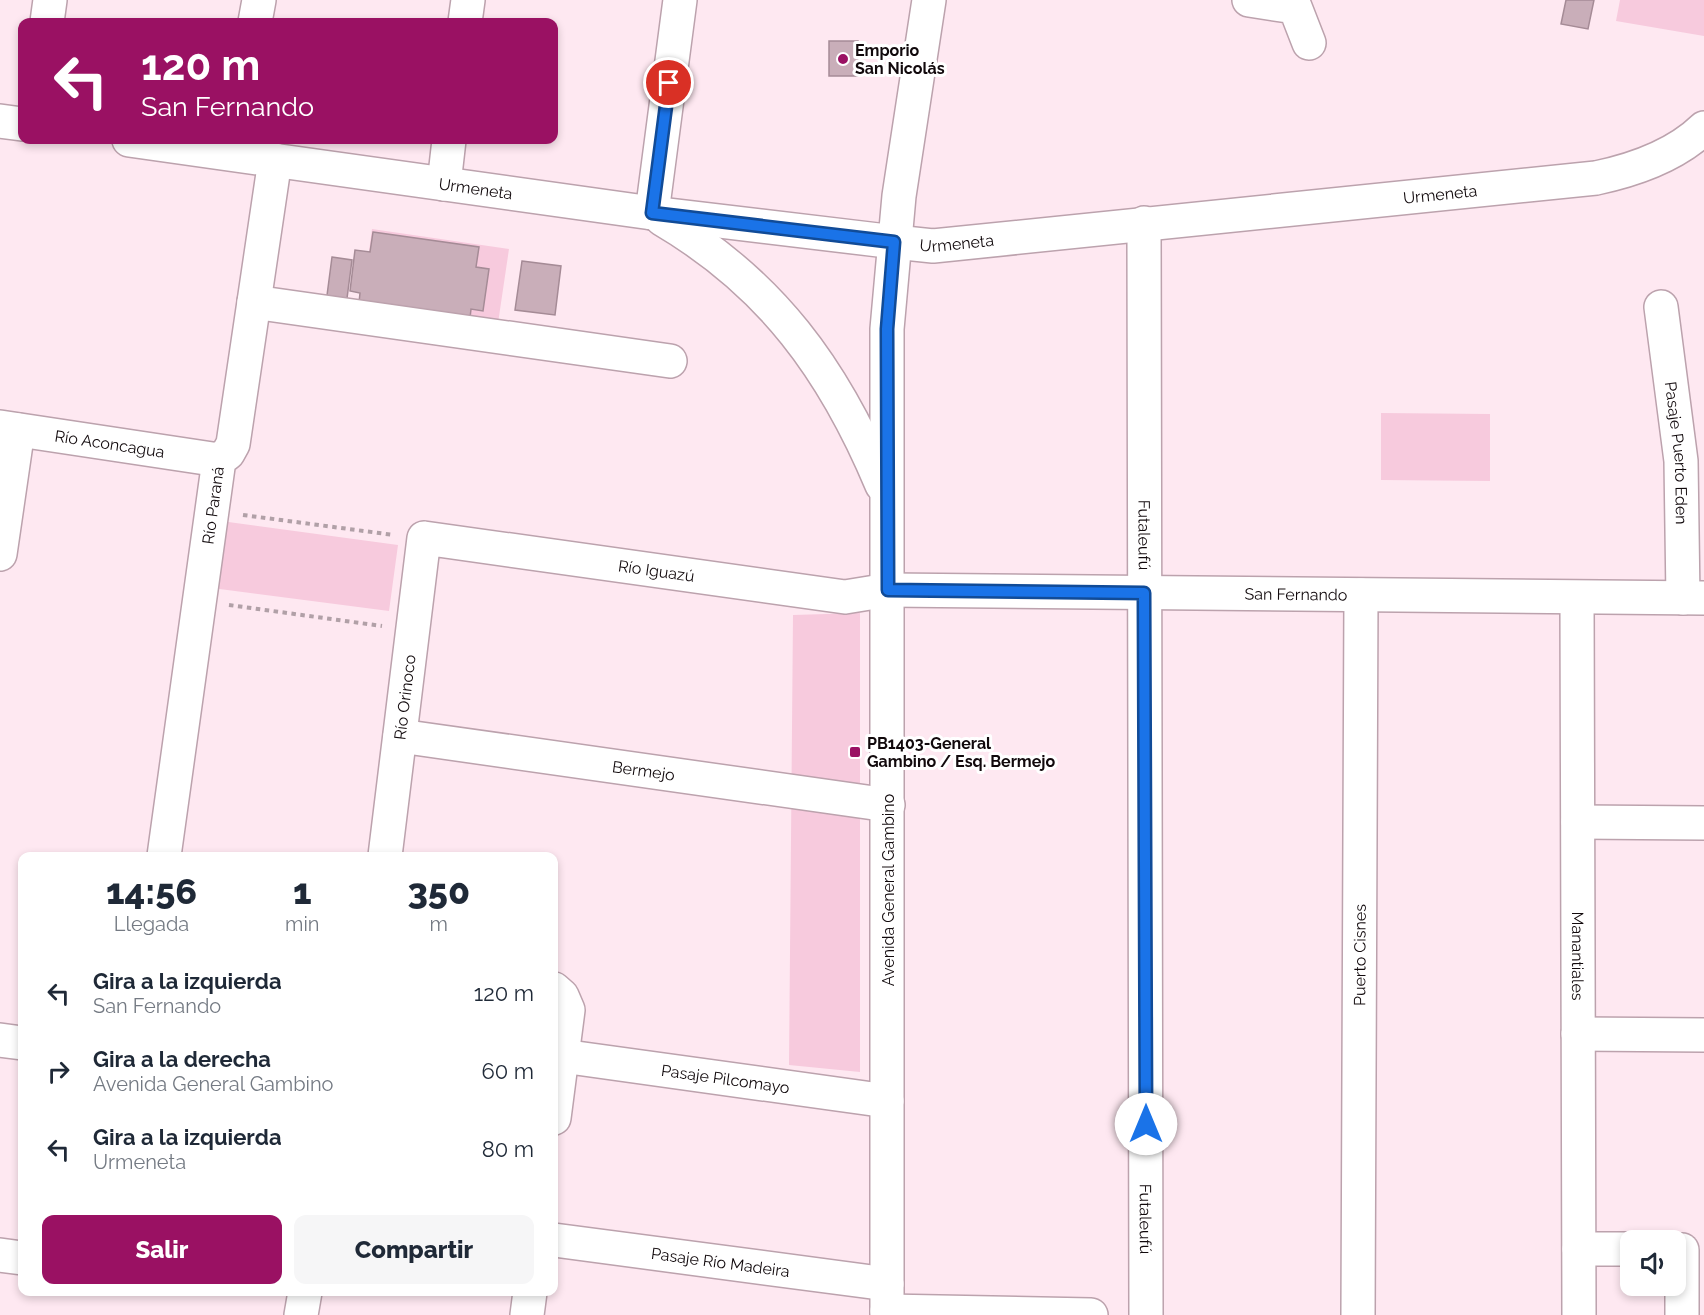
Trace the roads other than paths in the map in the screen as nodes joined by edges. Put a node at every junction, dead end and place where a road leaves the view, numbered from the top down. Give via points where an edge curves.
1 (50, 0) edge
2 (259, 0) edge
3 (468, 0) edge
4 (680, 0) edge
5 (929, 0) edge
6 (1249, 0) edge
7 (48, 18) edge
8 (256, 18) edge
9 (466, 18) edge
10 (1309, 43) dead end
11 (0, 121) edge
12 (18, 123) edge
13 (1704, 128) edge
14 (191, 144) edge
15 (449, 144) edge
16 (237, 147) edge
17 (275, 160) junction
18 (444, 184) junction
19 (652, 213) junction
20 (1144, 223) junction
21 (894, 242) junction
22 (254, 302) junction
23 (1661, 307) dead end
24 (670, 361) dead end
25 (9, 428) edge
26 (219, 460) junction
27 (888, 501) junction
28 (424, 538) joint
29 (0, 554) edge
30 (888, 590) junction
31 (1144, 593) junction
32 (1361, 595) junction
33 (1577, 598) junction
34 (1693, 598) edge
35 (400, 736) junction
36 (888, 805) junction
37 (1578, 822) junction
38 (1704, 823) edge
39 (165, 852) edge
40 (386, 852) edge
41 (558, 992) edge
42 (1578, 1034) junction
43 (1704, 1035) edge
44 (0, 1040) edge
45 (18, 1042) edge
46 (562, 1056) junction
47 (558, 1087) edge
48 (887, 1101) junction
49 (558, 1241) edge
50 (1579, 1249) junction
51 (1620, 1249) edge
52 (1687, 1250) edge
53 (0, 1255) edge
54 (18, 1257) edge
55 (529, 1296) edge
56 (887, 1303) edge
57 (526, 1315) edge
58 (1091, 1315) edge
59 (1146, 1315) edge
60 (1358, 1315) edge
61 (1579, 1315) edge
62 (1682, 1315) edge

1 - 7 street
2 - 8 street
3 - 9 street
4 - 19 street
5 - 21 street, Avenida General Gambino
6 - 10 street via 1296,7
11 - 12 street
13 - 20 street, Urmeneta via 1662,156 1596,178
14 - 16 street, Urmeneta
15 - 18 street
16 - 17 street, Urmeneta
17 - 18 street, Urmeneta
17 - 22 street, Río Paraná
18 - 19 street, Urmeneta
19 - 21 street, Urmeneta
19 - 27 street via 716,253 777,309 803,341 850,414
20 - 21 street, Urmeneta via 933,246
20 - 31 street, Futaleufú
21 - 27 street, Avenida General Gambino via 887,329
22 - 24 street
22 - 26 street, Río Paraná via 233,444
23 - 34 street, Pasaje Puerto Eden via 1681,460
25 - 26 street, Río Aconcagua
25 - 29 street
26 - 39 street, Río Paraná
27 - 30 street, Avenida General Gambino
28 - 30 street, Río Iguazú via 845,597
28 - 35 street, Río Orinoco
30 - 31 street, San Fernando
30 - 36 street, Avenida General Gambino
31 - 32 street, San Fernando
31 - 59 street, Futaleufú
32 - 33 street, San Fernando
32 - 60 street, Puerto Cisnes
33 - 34 street, San Fernando
33 - 37 street, Manantiales
35 - 36 street, Bermejo
35 - 40 street, Río Orinoco
36 - 48 street, Avenida General Gambino
37 - 38 street
37 - 42 street, Manantiales
41 - 46 street via 568,1010
42 - 43 street
42 - 50 street, Manantiales
44 - 45 street
46 - 47 street
46 - 48 street, Pasaje Pilcomayo
48 - 56 street, Avenida General Gambino
49 - 56 street, Pasaje Río Madeira
50 - 51 street
50 - 61 street, Manantiales
52 - 62 street
53 - 54 street
55 - 57 street
56 - 58 street, Pasaje Río Madeira

